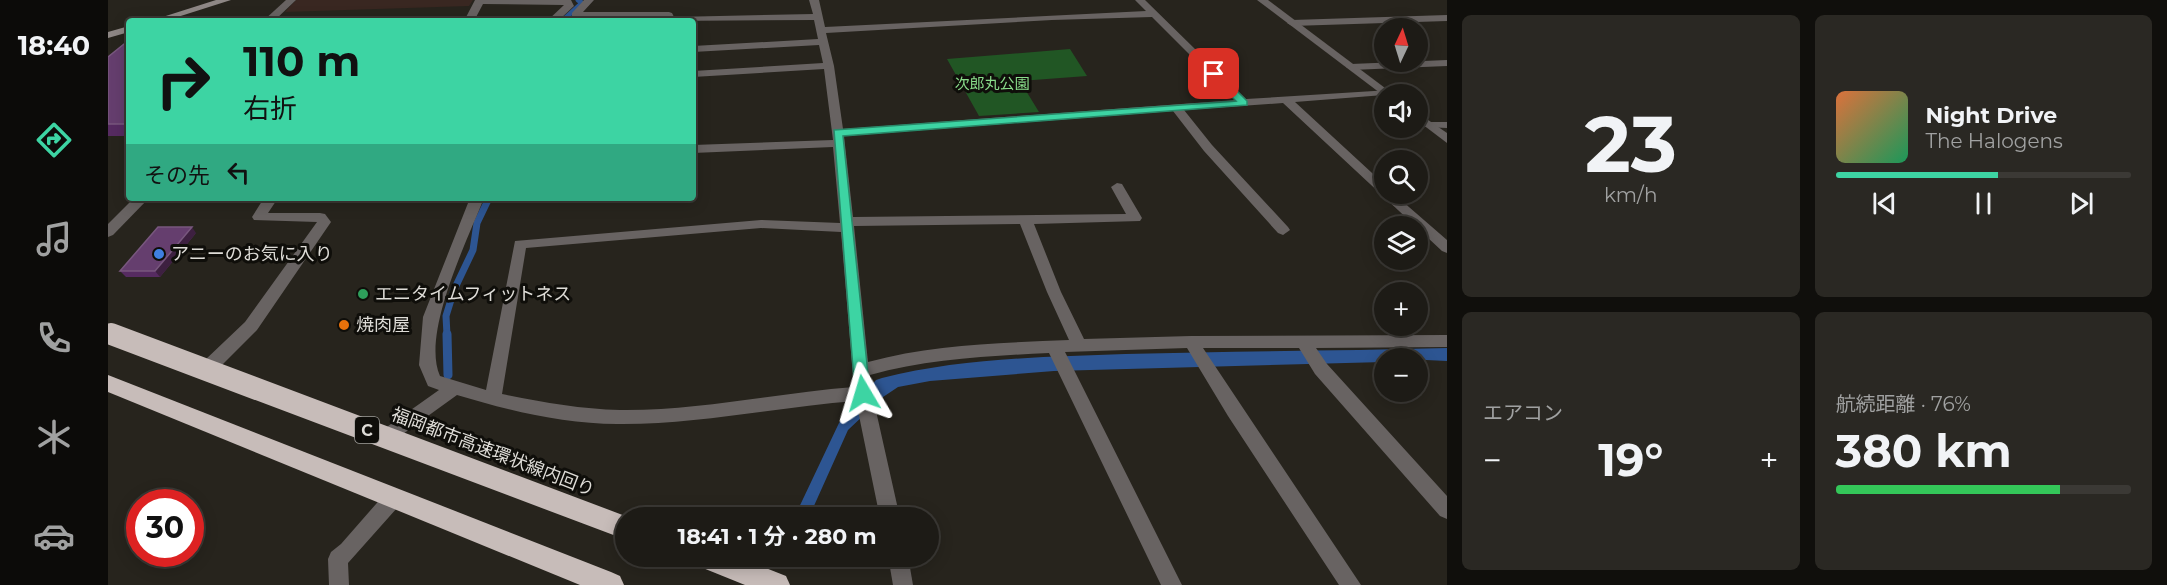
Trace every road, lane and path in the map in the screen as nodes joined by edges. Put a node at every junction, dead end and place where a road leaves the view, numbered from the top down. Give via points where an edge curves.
1 (226, 0) edge
2 (291, 0) edge
3 (480, 0) edge
4 (589, 0) edge
5 (814, 0) edge
6 (1140, 0) edge
7 (1262, 0) edge
8 (1154, 14) junction
9 (165, 18) edge
10 (271, 18) edge
11 (471, 18) edge
12 (555, 18) edge
13 (669, 18) edge
14 (1447, 18) edge
15 (696, 22) edge
16 (1292, 23) junction
17 (126, 30) edge
18 (821, 30) junction
19 (108, 35) edge
20 (696, 49) edge
21 (1447, 63) edge
22 (829, 66) junction
23 (1351, 67) junction
24 (696, 74) edge
25 (1375, 84) edge
26 (1374, 94) edge
27 (1286, 100) junction
28 (1244, 103) junction
29 (1177, 109) junction
30 (1430, 125) joint
31 (1447, 125) edge
32 (838, 138) junction
33 (1447, 139) edge
34 (696, 149) edge
35 (1374, 181) edge
36 (1117, 188) dead end
37 (139, 201) edge
38 (269, 201) edge
39 (476, 201) edge
40 (1399, 204) edge
41 (1026, 221) junction
42 (847, 225) junction
43 (1283, 230) dead end
44 (108, 232) edge
45 (1447, 248) edge
46 (108, 333) edge
47 (1447, 341) edge
48 (1191, 342) junction
49 (1304, 343) junction
50 (1079, 345) junction
51 (1056, 349) junction
52 (210, 366) dead end
53 (860, 372) junction
54 (108, 383) edge
55 (454, 388) junction
56 (863, 393) junction
57 (493, 397) junction
58 (390, 434) dead end
59 (390, 502) dead end
60 (888, 507) edge
61 (1447, 510) edge
62 (615, 524) edge
63 (730, 567) edge
64 (900, 567) edge
65 (339, 585) edge
66 (611, 585) edge
67 (777, 585) edge
68 (903, 585) edge
69 (1172, 585) edge
70 (1351, 585) edge

1 - 9 main road
2 - 10 street
3 - 11 street
3 - 12 street via 568,2 569,6
4 - 13 street via 575,15
5 - 18 street
6 - 8 street
7 - 16 street
8 - 18 street
8 - 28 street
14 - 16 street
15 - 18 street
16 - 23 street
17 - 19 main road
18 - 20 street
18 - 22 street
21 - 23 street
22 - 24 street
22 - 32 street
23 - 25 street
26 - 27 street
27 - 28 street
27 - 35 street
28 - 29 street
29 - 32 street
29 - 43 street
30 - 31 street
30 - 33 street
32 - 34 street
32 - 42 street
36 - 41 street via 1135,218
37 - 44 street
38 - 52 street via 259,217 320,217 324,222 251,326
39 - 55 street via 431,316 427,365 434,381
40 - 45 street
41 - 42 street
41 - 50 street
42 - 53 street
42 - 57 street via 761,224 520,244
46 - 62 highway, 福岡都市高速環状線内回り / C, bridge
47 - 49 street
48 - 49 street
48 - 50 street
48 - 70 street
49 - 61 street via 1321,369
50 - 51 street
51 - 53 street via 911,360
51 - 69 street
53 - 56 street
54 - 66 highway
55 - 57 street
55 - 58 street
56 - 57 street via 662,416 620,417 562,412
56 - 60 street
59 - 65 street via 338,559
63 - 67 highway
64 - 68 street

